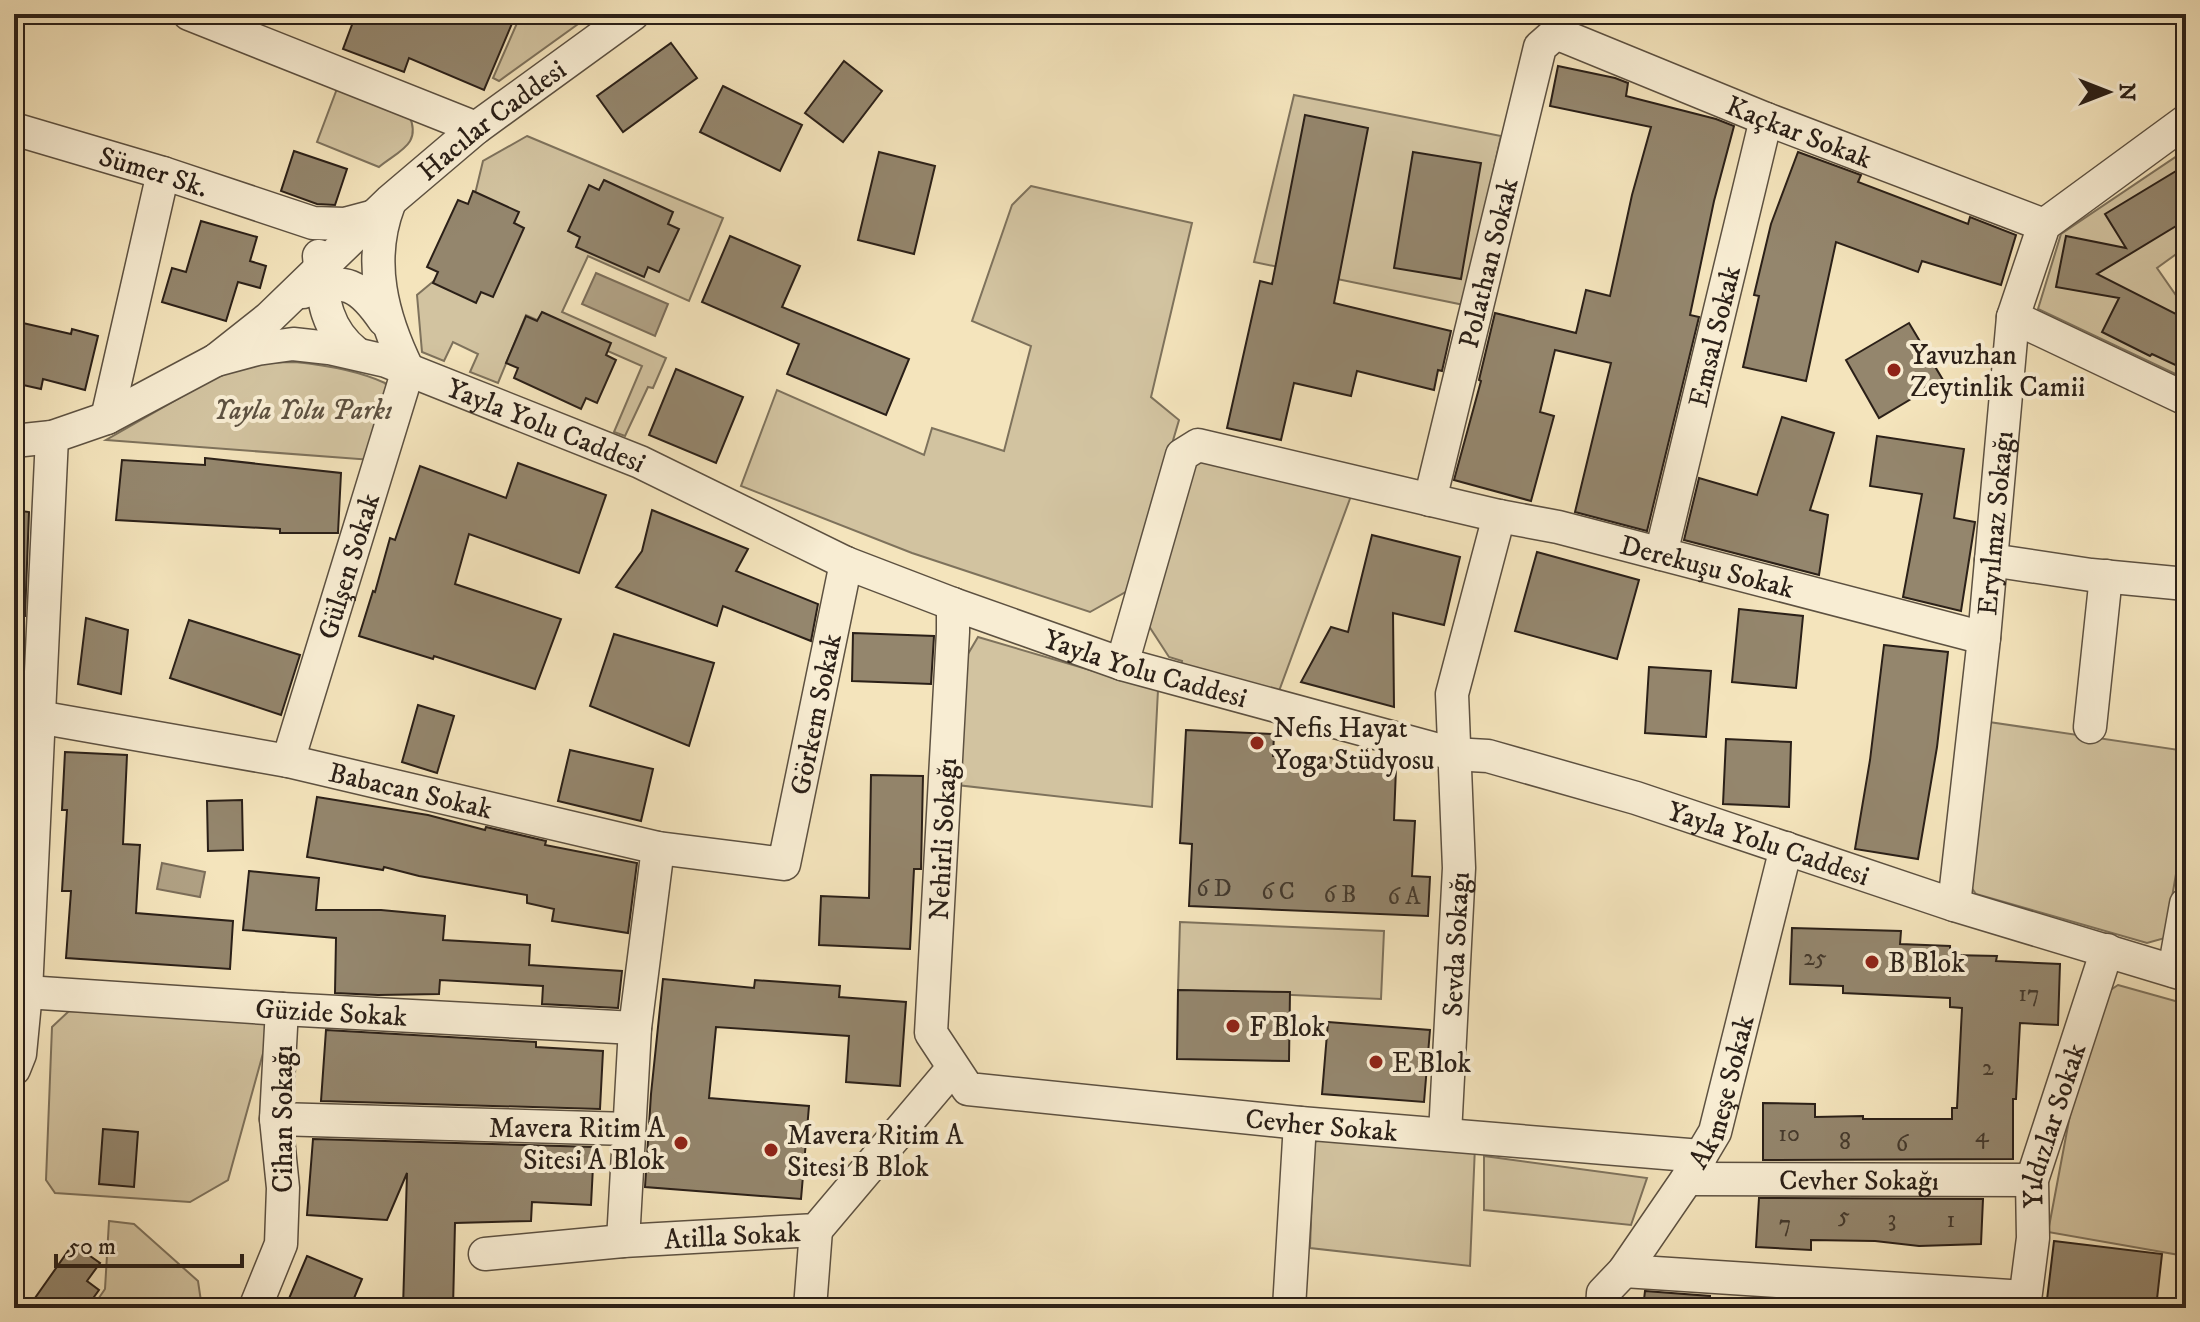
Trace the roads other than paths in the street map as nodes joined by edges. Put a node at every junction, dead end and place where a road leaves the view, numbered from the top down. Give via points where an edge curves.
1 (189, 14) edge
2 (633, 14) edge
3 (243, 23) edge
4 (1556, 33) joint
5 (1766, 119) junction
6 (2186, 121) edge
7 (476, 128) junction
8 (14, 129) edge
9 (163, 173) junction
10 (382, 208) junction
11 (294, 217) junction
12 (2044, 225) junction
13 (310, 284) junction
14 (2013, 317) junction
15 (388, 326) junction
16 (356, 353) junction
17 (216, 360) junction
18 (408, 370) junction
19 (2186, 399) edge
20 (107, 418) junction
21 (52, 437) junction
22 (14, 441) edge
23 (1430, 500) junction
24 (1499, 516) junction
25 (1661, 554) junction
26 (1991, 560) junction
27 (846, 563) junction
28 (2106, 576) junction
29 (2186, 584) edge
30 (953, 604) junction
31 (1984, 638) junction
32 (1122, 664) junction
33 (38, 717) junction
34 (2090, 727) dead end
35 (1453, 754) junction
36 (288, 761) junction
37 (658, 848) junction
38 (1786, 848) junction
39 (784, 864) joint
40 (2186, 904) edge
41 (1954, 905) junction
42 (2107, 950) junction
43 (2180, 973) edge
44 (26, 992) junction
45 (282, 1009) junction
46 (635, 1028) junction
47 (953, 1068) junction
48 (14, 1069) edge
49 (276, 1119) junction
50 (1300, 1123) junction
51 (629, 1129) junction
52 (1445, 1134) junction
53 (1694, 1167) junction
54 (2032, 1180) junction
55 (816, 1230) junction
56 (623, 1241) junction
57 (485, 1254) dead end
58 (1624, 1271) junction
59 (2025, 1302) edge
60 (255, 1308) edge
61 (810, 1308) edge
62 (1289, 1308) edge
63 (1602, 1308) edge

1 - 3 street
2 - 7 street, Hacılar Caddesi
3 - 7 street
4 - 5 street, Kaçkar Sokak
4 - 23 street, Polathan Sokak via 1540,47
5 - 12 street, Kaçkar Sokak
5 - 25 street, Emsal Sokak
6 - 12 street
7 - 10 street, Hacılar Caddesi
8 - 9 street, Sümer Sk.
9 - 11 street, Sümer Sk.
9 - 20 street
10 - 11 street, Sümer Sk. via 345,224
10 - 13 street, Hacılar Caddesi
10 - 15 street via 378,270
11 - 13 street via 317,244
12 - 14 street, Eryılmaz Sokağı
13 - 15 street via 357,289
13 - 16 street via 337,335
13 - 17 street, Hacılar Caddesi
14 - 19 street
14 - 26 street, Eryılmaz Sokağı
15 - 18 street
16 - 17 street, Yayla Yolu Caddesi via 293,344
16 - 18 street, Yayla Yolu Caddesi
17 - 20 street
18 - 27 street, Yayla Yolu Caddesi via 640,462
18 - 36 street, Gülşen Sokak
20 - 21 street
21 - 22 street
21 - 33 street
23 - 24 street, Derekuşu Sokak
23 - 32 street, Derekuşu Sokak via 1198,445 1182,455
24 - 25 street, Derekuşu Sokak
24 - 35 street, Sevda Sokağı via 1452,694
25 - 31 street, Derekuşu Sokak
26 - 28 street
26 - 31 street, Eryılmaz Sokağı
27 - 30 street, Yayla Yolu Caddesi
27 - 39 street, Görkem Sokak
28 - 29 street
28 - 34 street
30 - 32 street, Yayla Yolu Caddesi
30 - 47 street, Nehirli Sokağı via 931,1033
31 - 41 street, Eryılmaz Sokağı
32 - 35 street, Yayla Yolu Caddesi
33 - 36 street, Babacan Sokak
33 - 44 street
35 - 38 street, Yayla Yolu Caddesi via 1488,756
35 - 52 street, Sevda Sokağı via 1459,868
36 - 37 street, Babacan Sokak
37 - 39 street, Babacan Sokak
37 - 46 street
38 - 41 street, Yayla Yolu Caddesi
38 - 53 street, Akmeşe Sokak via 1715,1132
40 - 43 street
41 - 42 street, Yayla Yolu Caddesi
42 - 43 street, Yayla Yolu Caddesi
42 - 54 street, Yıldızlar Sokak
44 - 45 street, Güzide Sokak
44 - 48 street
45 - 46 street, Güzide Sokak
45 - 49 street, Cihan Sokağı
46 - 51 street
47 - 50 street, Cevher Sokak via 968,1089
47 - 55 street, Atilla Sokak
49 - 51 street
49 - 60 street, Cihan Sokağı via 283,1188 281,1244
50 - 52 street, Cevher Sokak
50 - 62 street
51 - 56 street
52 - 53 street, Cevher Sokak
53 - 54 street, Cevher Sokağı
53 - 58 street, Akmeşe Sokak
54 - 59 street, Yıldızlar Sokak via 2033,1238
55 - 56 street, Atilla Sokak
55 - 61 street
56 - 57 street, Atilla Sokak
58 - 59 street
58 - 63 street, Akmeşe Sokak via 1603,1293

